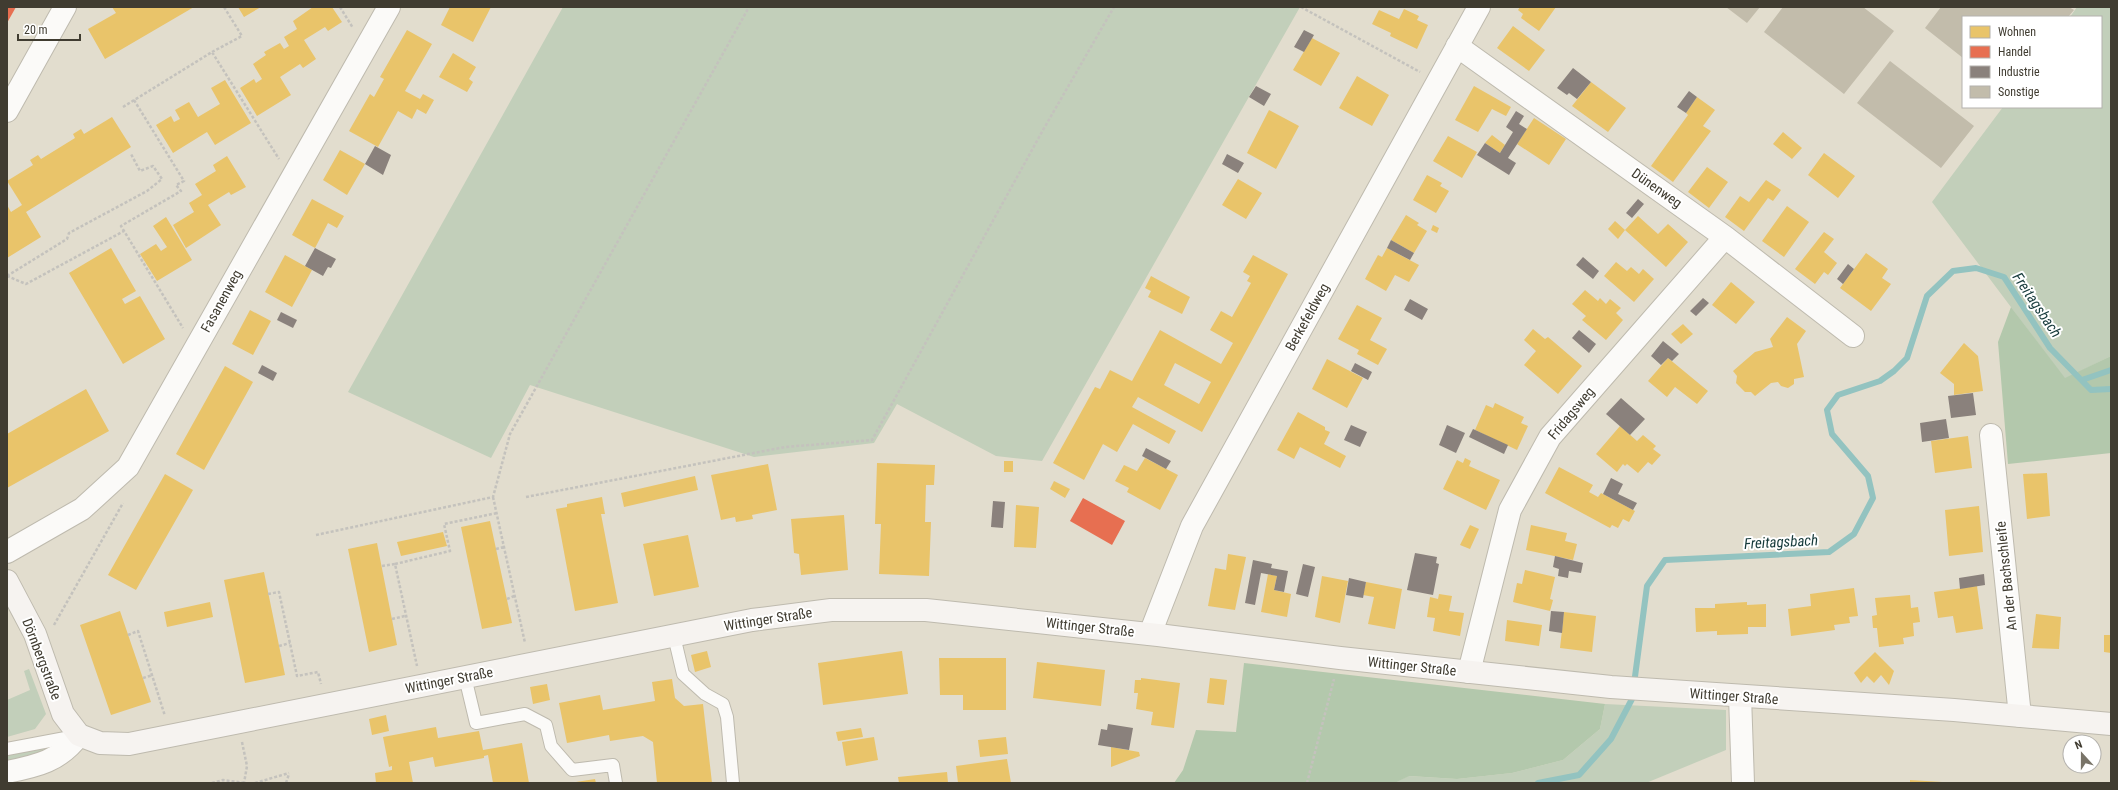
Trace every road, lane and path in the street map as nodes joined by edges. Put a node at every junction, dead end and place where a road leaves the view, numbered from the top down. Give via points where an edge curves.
1 (66, 7) edge
2 (224, 7) edge
3 (389, 7) edge
4 (749, 7) edge
5 (1114, 7) edge
6 (1301, 7) edge
7 (1479, 7) edge
8 (1457, 46) junction
9 (212, 52) junction
10 (1438, 82) junction
11 (134, 100) junction
12 (123, 107) dead end
13 (7, 111) edge
14 (131, 154) dead end
15 (291, 178) junction
16 (124, 231) junction
17 (1725, 237) junction
18 (7, 276) edge
19 (1853, 336) dead end
20 (194, 348) junction
21 (1991, 435) dead end
22 (126, 496) dead end
23 (493, 497) junction
24 (526, 497) dead end
25 (497, 512) junction
26 (316, 535) dead end
27 (504, 547) junction
28 (496, 549) dead end
29 (7, 552) edge
30 (395, 564) junction
31 (382, 566) dead end
32 (7, 581) edge
33 (268, 594) dead end
34 (514, 596) junction
35 (507, 599) dead end
36 (405, 616) junction
37 (392, 619) dead end
38 (35, 634) junction
39 (1150, 634) junction
40 (128, 635) dead end
41 (674, 636) junction
42 (290, 643) junction
43 (279, 646) dead end
44 (1340, 658) junction
45 (530, 665) junction
46 (1469, 672) junction
47 (153, 675) junction
48 (465, 677) junction
49 (143, 678) dead end
50 (422, 686) junction
51 (1740, 696) junction
52 (326, 705) junction
53 (2020, 716) junction
54 (236, 722) junction
55 (2111, 724) edge
56 (79, 735) junction
57 (169, 735) junction
58 (7, 749) edge
59 (7, 772) edge
60 (212, 783) edge
61 (245, 783) edge
62 (255, 783) edge
63 (286, 783) edge
64 (616, 783) edge
65 (734, 783) edge
66 (1307, 783) edge
67 (1743, 783) edge

1 - 13 street
2 - 9 path via 242,36
3 - 15 street, Fasanenweg
4 - 23 path via 510,434
5 - 24 path via 872,440 785,447
6 - 10 path
7 - 8 street, Berkefeldweg
8 - 10 street, Berkefeldweg
8 - 17 street, Dünenweg
9 - 11 path
9 - 15 path
10 - 39 street, Berkefeldweg via 1192,526
11 - 12 path
11 - 16 path via 184,181 176,185 181,191 121,226
14 - 18 path via 140,171 152,166 162,179 147,191 69,233 67,239
15 - 20 street, Fasanenweg
16 - 18 path via 26,284
16 - 20 path
17 - 19 street, Dünenweg
17 - 46 street, Fridagsweg via 1550,437 1510,510
20 - 29 street, Fasanenweg via 128,467 82,509
21 - 53 street, An der Bachschleife
22 - 38 path via 55,625
23 - 25 path
23 - 26 path
25 - 27 path
25 - 30 path via 444,524 450,551
27 - 28 path
27 - 34 path
30 - 31 path
30 - 36 path
32 - 38 main road, Dörnbergstraße
33 - 42 path via 279,592
34 - 35 path
34 - 45 path
36 - 37 path
36 - 50 path
38 - 56 main road, Dörnbergstraße via 63,714
39 - 41 main road, Wittinger Straße via 926,610 831,610 752,620
39 - 44 main road, Wittinger Straße
40 - 47 path via 138,631
41 - 45 main road, Wittinger Straße
41 - 65 lane via 683,674 705,694 723,704 728,717
42 - 43 path
42 - 52 path via 298,676 318,672
44 - 46 main road, Wittinger Straße
44 - 66 path
45 - 48 main road, Wittinger Straße
46 - 51 main road, Wittinger Straße via 1655,691
47 - 49 path
47 - 57 path
48 - 50 main road, Wittinger Straße
48 - 64 lane via 476,723 525,714 546,725 551,746 572,770 613,765
50 - 52 main road, Wittinger Straße
51 - 53 main road, Wittinger Straße
51 - 67 street
52 - 54 main road, Wittinger Straße
53 - 55 main road, Wittinger Straße
54 - 57 main road, Wittinger Straße
54 - 61 path via 247,766
56 - 57 main road, Wittinger Straße via 100,743 129,744
56 - 58 lane
56 - 59 street via 70,747 44,764
60 - 61 path via 223,780
62 - 63 path via 289,773

